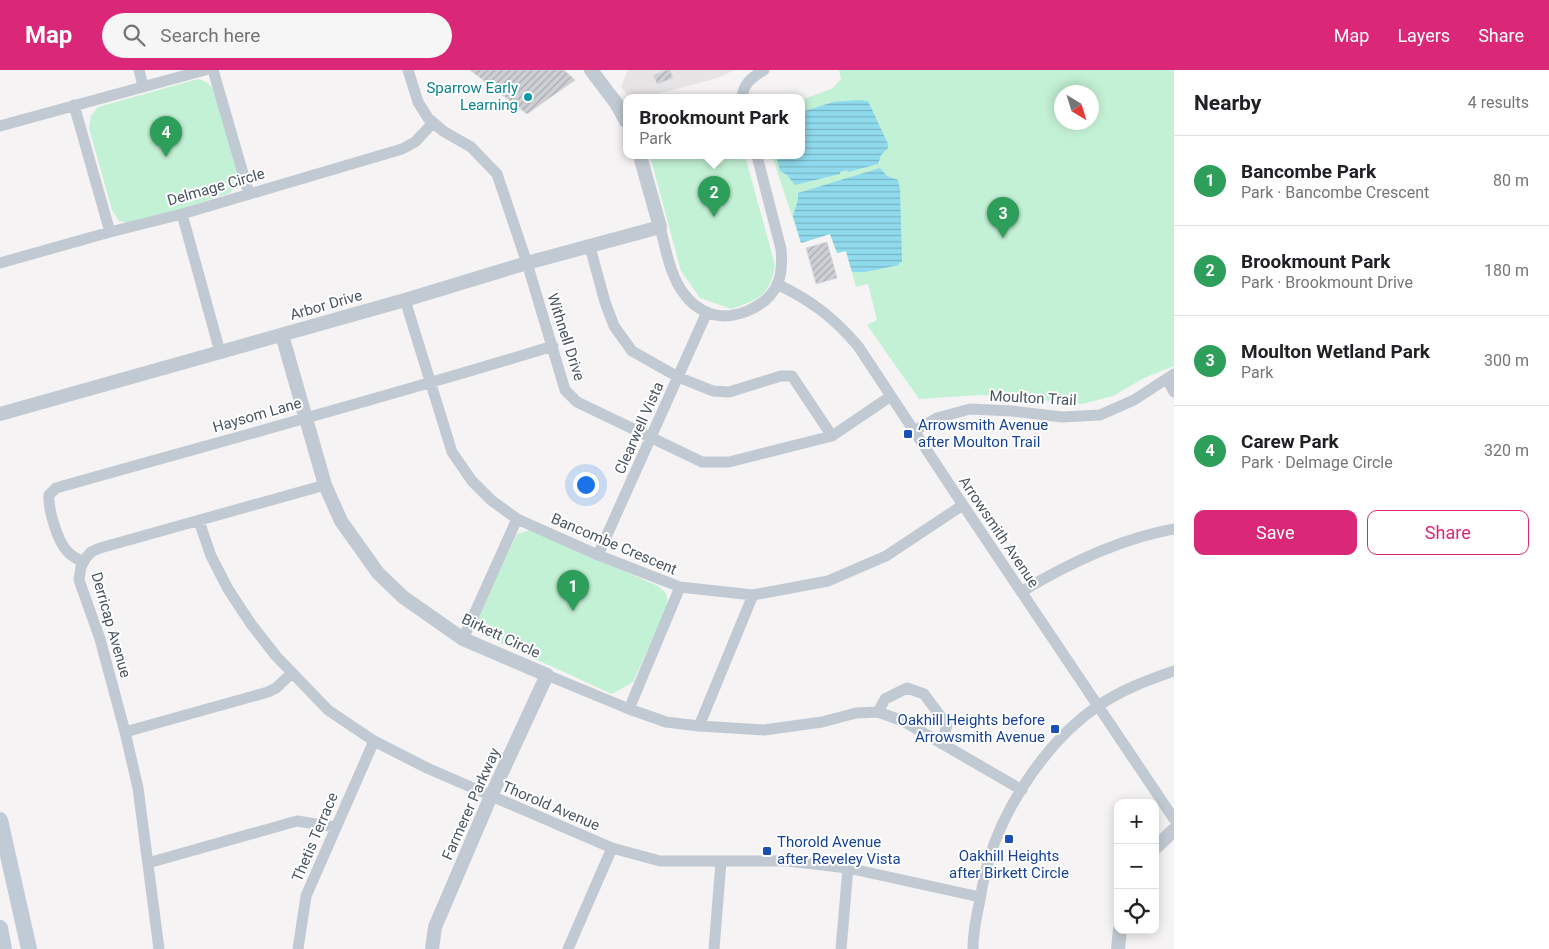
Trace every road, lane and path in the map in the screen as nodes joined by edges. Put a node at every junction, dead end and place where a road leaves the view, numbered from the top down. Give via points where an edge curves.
1 (139, 70) edge
2 (205, 70) edge
3 (213, 70) edge
4 (408, 70) edge
5 (592, 70) edge
6 (764, 70) edge
7 (143, 86) junction
8 (743, 94) edge
9 (74, 105) junction
10 (623, 116) edge
11 (432, 124) junction
12 (0, 126) edge
13 (641, 159) edge
14 (758, 159) edge
15 (249, 194) junction
16 (182, 214) junction
17 (660, 227) junction
18 (110, 232) junction
19 (590, 247) junction
20 (0, 263) edge
21 (527, 263) junction
22 (778, 284) junction
23 (405, 300) junction
24 (706, 312) junction
25 (282, 334) junction
26 (552, 346) junction
27 (220, 352) junction
28 (678, 376) junction
29 (1170, 376) edge
30 (431, 384) junction
31 (1174, 392) edge
32 (891, 396) junction
33 (0, 414) edge
34 (305, 418) junction
35 (914, 431) junction
36 (652, 436) junction
37 (832, 436) junction
38 (325, 485) junction
39 (963, 505) junction
40 (517, 519) junction
41 (199, 521) junction
42 (1174, 529) edge
43 (598, 555) junction
44 (83, 562) junction
45 (680, 587) junction
46 (1021, 592) junction
47 (754, 595) junction
48 (463, 639) junction
49 (1174, 671) edge
50 (292, 673) junction
51 (547, 675) junction
52 (1098, 706) junction
53 (629, 709) junction
54 (878, 712) junction
55 (699, 726) junction
56 (125, 732) junction
57 (374, 741) junction
58 (942, 743) junction
59 (1022, 790) junction
60 (491, 796) junction
61 (1174, 819) edge
62 (0, 820) edge
63 (335, 827) junction
64 (1174, 830) edge
65 (1159, 844) edge
66 (612, 848) junction
67 (148, 862) junction
68 (721, 862) junction
69 (848, 868) junction
70 (980, 897) junction
71 (0, 928) edge
72 (1120, 934) edge
73 (4, 949) edge
74 (29, 949) edge
75 (159, 949) edge
76 (298, 949) edge
77 (432, 949) edge
78 (568, 949) edge
79 (714, 949) edge
80 (841, 949) edge
81 (973, 949) edge
82 (1118, 949) edge

1 - 7 street
2 - 7 street
3 - 15 street
4 - 11 street, Withnell Drive via 418,102
5 - 10 street
6 - 8 street via 745,85
7 - 9 street
9 - 12 street
9 - 18 street
11 - 15 street, Delmage Circle via 409,146
11 - 21 street, Withnell Drive via 471,146 497,174
13 - 17 street
14 - 22 street via 781,249
15 - 16 street, Delmage Circle
16 - 18 street, Delmage Circle
16 - 27 street
17 - 19 street, Arbor Drive
17 - 24 street via 676,283 692,302
18 - 20 street, Delmage Circle
19 - 21 street, Arbor Drive
19 - 28 street via 614,326 632,351
21 - 23 street, Arbor Drive
21 - 26 street, Withnell Drive
22 - 24 street via 751,309 725,315
22 - 32 street, Arrowsmith Avenue via 799,294 839,324 858,346
23 - 25 street, Arbor Drive
23 - 30 street, Bancombe Crescent
24 - 28 street, Clearwell Vista
25 - 27 street, Arbor Drive
25 - 34 street, Birkett Circle
26 - 30 street, Haysom Lane
26 - 36 street, Withnell Drive via 565,390 577,402
27 - 33 street, Arbor Drive
28 - 36 street, Clearwell Vista
28 - 37 street via 713,391 729,392 781,376 792,376
29 - 31 street
29 - 35 street, Moulton Trail via 1134,400 1100,415 1062,417 970,409 937,418
30 - 34 street, Haysom Lane
30 - 40 street, Bancombe Crescent via 452,452 472,482
32 - 35 street, Arrowsmith Avenue
32 - 37 street, Withnell Drive
34 - 38 street, Birkett Circle
34 - 44 street, Haysom Lane via 56,488 49,495 48,505 59,536 66,551
35 - 39 street, Arrowsmith Avenue
36 - 37 street, Withnell Drive via 702,462 729,462
36 - 43 street, Clearwell Vista
38 - 41 street, Derricap Avenue
38 - 48 street, Birkett Circle via 341,521 378,573 403,597
39 - 46 street, Arrowsmith Avenue
39 - 47 street, Bancombe Crescent via 886,556 828,582
40 - 43 street, Bancombe Crescent
40 - 48 street
41 - 44 street, Derricap Avenue via 100,548
41 - 50 street, Thorold Avenue via 211,556 242,611
42 - 46 street via 1108,548 1056,571
43 - 45 street, Bancombe Crescent
44 - 56 street, Derricap Avenue via 80,580
45 - 47 street, Bancombe Crescent
45 - 53 street
46 - 52 street, Arrowsmith Avenue
47 - 55 street
48 - 51 street, Birkett Circle
49 - 52 street via 1139,684
50 - 56 street via 268,692
50 - 57 street, Thorold Avenue via 328,710
51 - 53 street, Birkett Circle
51 - 60 street, Farmerer Parkway
52 - 59 street via 1046,756
52 - 61 street, Arrowsmith Avenue
53 - 55 street, Birkett Circle via 666,722
54 - 55 street, Birkett Circle via 764,730
54 - 58 street, Birkett Circle
54 - 58 street via 884,699 907,688 924,694 947,725
56 - 67 street, Derricap Avenue via 138,788
57 - 60 street, Thorold Avenue
57 - 63 street, Thetis Terrace
58 - 59 street, Birkett Circle
59 - 70 street via 989,859
60 - 66 street, Thorold Avenue
60 - 77 street, Farmerer Parkway via 435,927
62 - 74 main road
63 - 67 street via 297,820
63 - 76 street, Thetis Terrace via 306,896
64 - 65 street
66 - 68 street, Thorold Avenue via 660,861
66 - 78 street
67 - 75 street, Derricap Avenue
68 - 69 street, Thorold Avenue via 788,861
68 - 79 street
69 - 70 street, Thorold Avenue
69 - 80 street
70 - 81 street
71 - 73 main road
72 - 82 street

